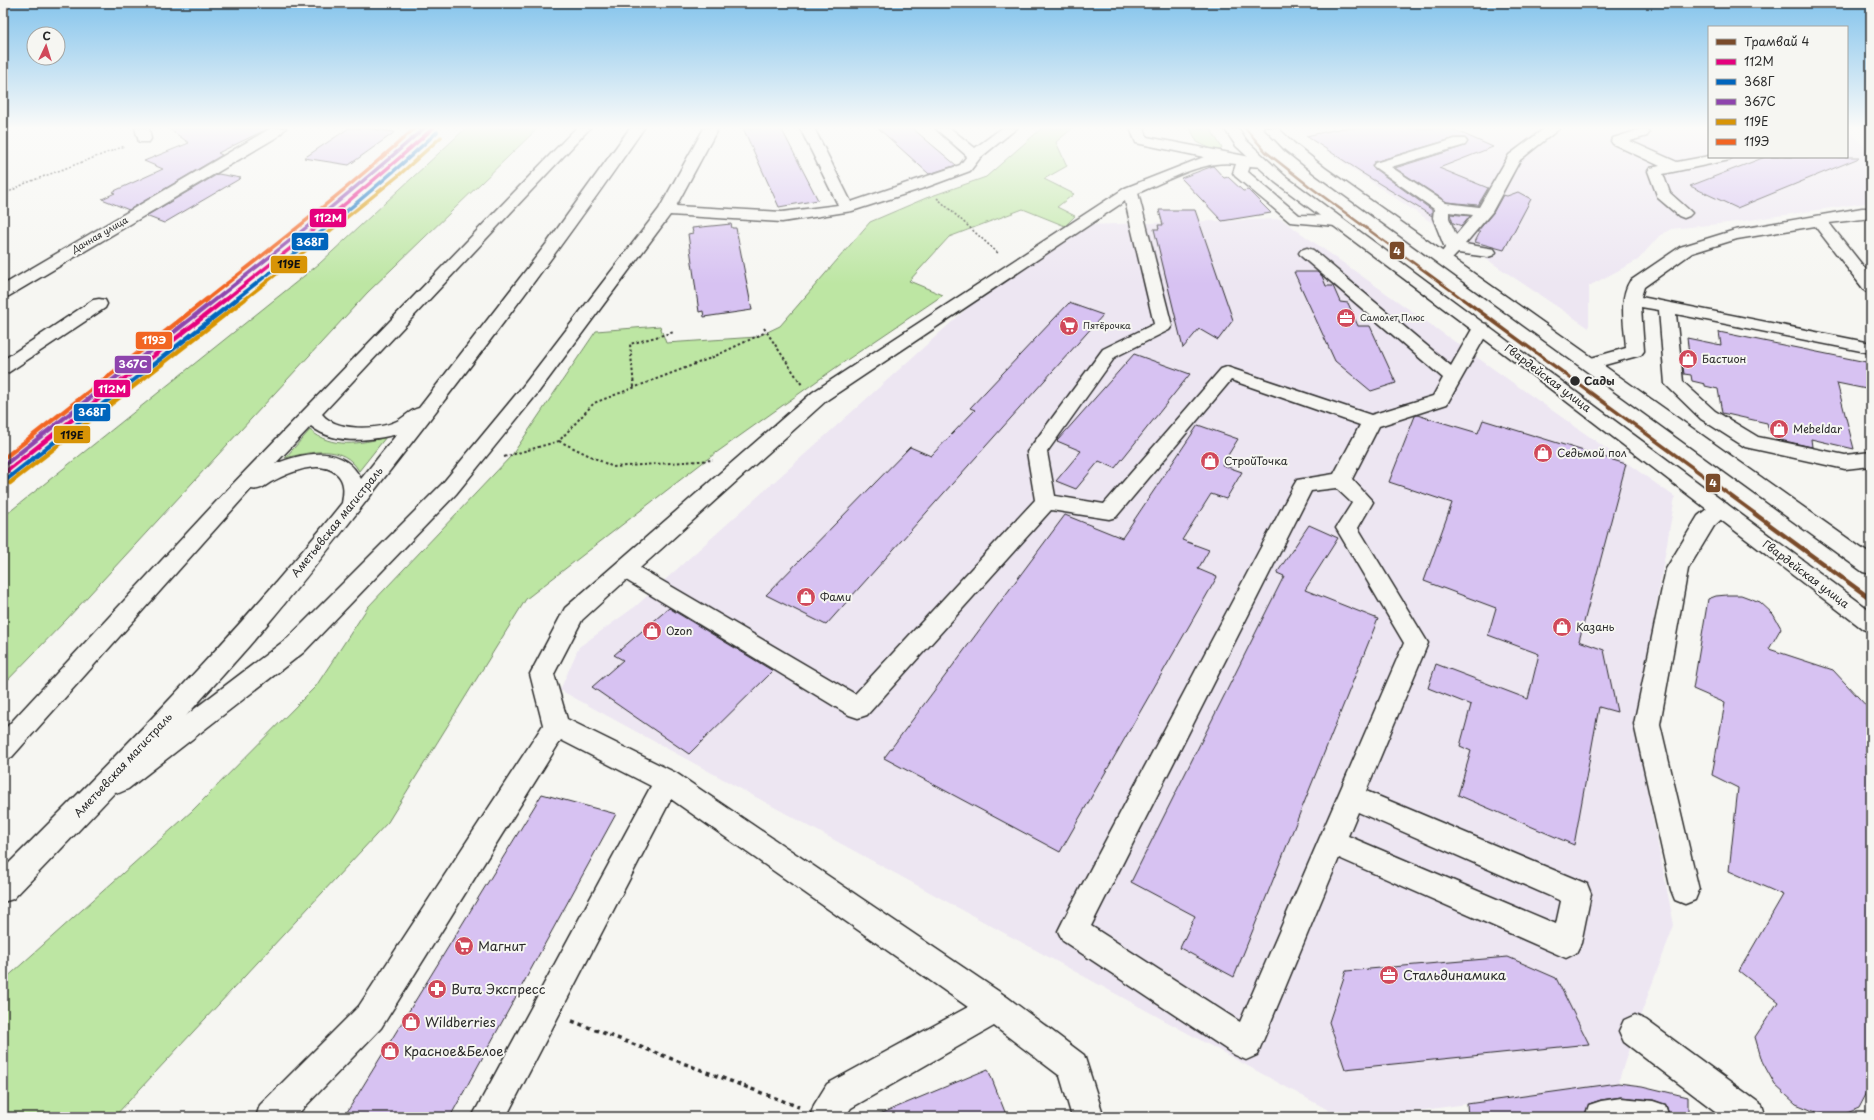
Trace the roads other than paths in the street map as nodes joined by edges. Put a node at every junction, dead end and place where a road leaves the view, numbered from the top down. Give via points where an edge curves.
1 (193, 180) edge
2 (533, 180) edge
3 (601, 180) edge
4 (682, 180) edge
5 (833, 180) edge
6 (932, 180) edge
7 (1156, 180) edge
8 (1274, 180) edge
9 (1334, 180) edge
10 (1402, 180) edge
11 (1502, 180) edge
12 (1658, 180) edge
13 (1130, 191) junction
14 (1442, 207) junction
15 (847, 208) junction
16 (666, 210) junction
17 (1484, 212) junction
18 (1684, 213) dead end
19 (1871, 213) edge
20 (1819, 220) junction
21 (1488, 252) dead end
22 (1307, 253) dead end
23 (1449, 254) junction
24 (1871, 287) edge
25 (3, 292) edge
26 (1632, 300) junction
27 (99, 304) dead end
28 (1667, 306) junction
29 (1522, 316) junction
30 (1481, 328) junction
31 (1871, 348) edge
32 (1590, 364) junction
33 (3, 368) edge
34 (1453, 377) junction
35 (436, 400) junction
36 (312, 414) junction
37 (1371, 422) junction
38 (1871, 459) edge
39 (1341, 480) junction
40 (235, 494) junction
41 (1046, 502) junction
42 (352, 506) junction
43 (1720, 509) junction
44 (1871, 566) edge
45 (624, 569) junction
46 (1871, 623) edge
47 (556, 726) junction
48 (3, 749) edge
49 (667, 781) junction
50 (1351, 797) junction
51 (79, 812) junction
52 (1331, 842) junction
53 (3, 889) edge
54 (1685, 890) dead end
55 (996, 1008) junction
56 (1635, 1031) dead end
57 (815, 1113) edge
58 (272, 1117) edge
59 (488, 1117) edge
60 (1088, 1117) edge
61 (1601, 1117) edge
62 (1653, 1117) edge
63 (1750, 1117) edge

1 - 25 main road, Дачная улица
2 - 36 main road
3 - 35 main road, Аметьевская магистраль
4 - 16 main road
5 - 15 main road
6 - 15 main road
7 - 13 main road
8 - 30 main road, Гвардейская улица via 1336,221
9 - 23 main road
10 - 14 main road
11 - 17 main road
12 - 18 main road via 1663,195
13 - 41 main road via 1163,326 1109,353 1037,452
13 - 45 main road via 813,402
14 - 17 main road
14 - 23 main road via 1440,218
15 - 16 main road via 782,217
16 - 51 main road via 530,390 449,489 296,645
17 - 23 main road
19 - 20 main road
20 - 24 main road
20 - 26 main road via 1735,235 1686,250 1636,284
21 - 23 main road
22 - 34 main road
23 - 29 main road
26 - 28 main road
26 - 32 main road via 1635,351
27 - 33 main road
28 - 31 main road
28 - 38 main road via 1674,384 1708,415 1752,442 1845,462
29 - 30 main road
29 - 32 main road
30 - 34 main road
30 - 43 main road, Гвардейская улица
32 - 44 main road
34 - 37 main road via 1440,400
35 - 36 main road via 404,425 368,433 347,433 321,426
35 - 42 main road, Аметьевская магистраль
36 - 40 main road
37 - 39 main road
37 - 41 main road via 1227,373 1109,512
39 - 50 main road via 1363,502 1347,528 1416,643
39 - 52 main road via 1304,485 1073,931 1246,1044
40 - 42 main road via 273,471 296,464 331,461 340,465 353,482 356,492
40 - 48 main road
41 - 45 main road via 858,708
42 - 51 main road, Аметьевская магистраль via 241,638
43 - 46 main road, Гвардейская улица
43 - 54 main road via 1706,521 1677,569 1646,724
45 - 47 main road via 573,614 542,674
47 - 49 main road
47 - 58 main road via 370,1017
49 - 55 main road
49 - 59 main road
50 - 52 main road
50 - 52 main road via 1577,894 1566,944
51 - 53 main road, Аметьевская магистраль
55 - 57 main road via 839,1096
55 - 60 main road via 1073,1066
56 - 63 main road
61 - 62 main road via 1621,1114

